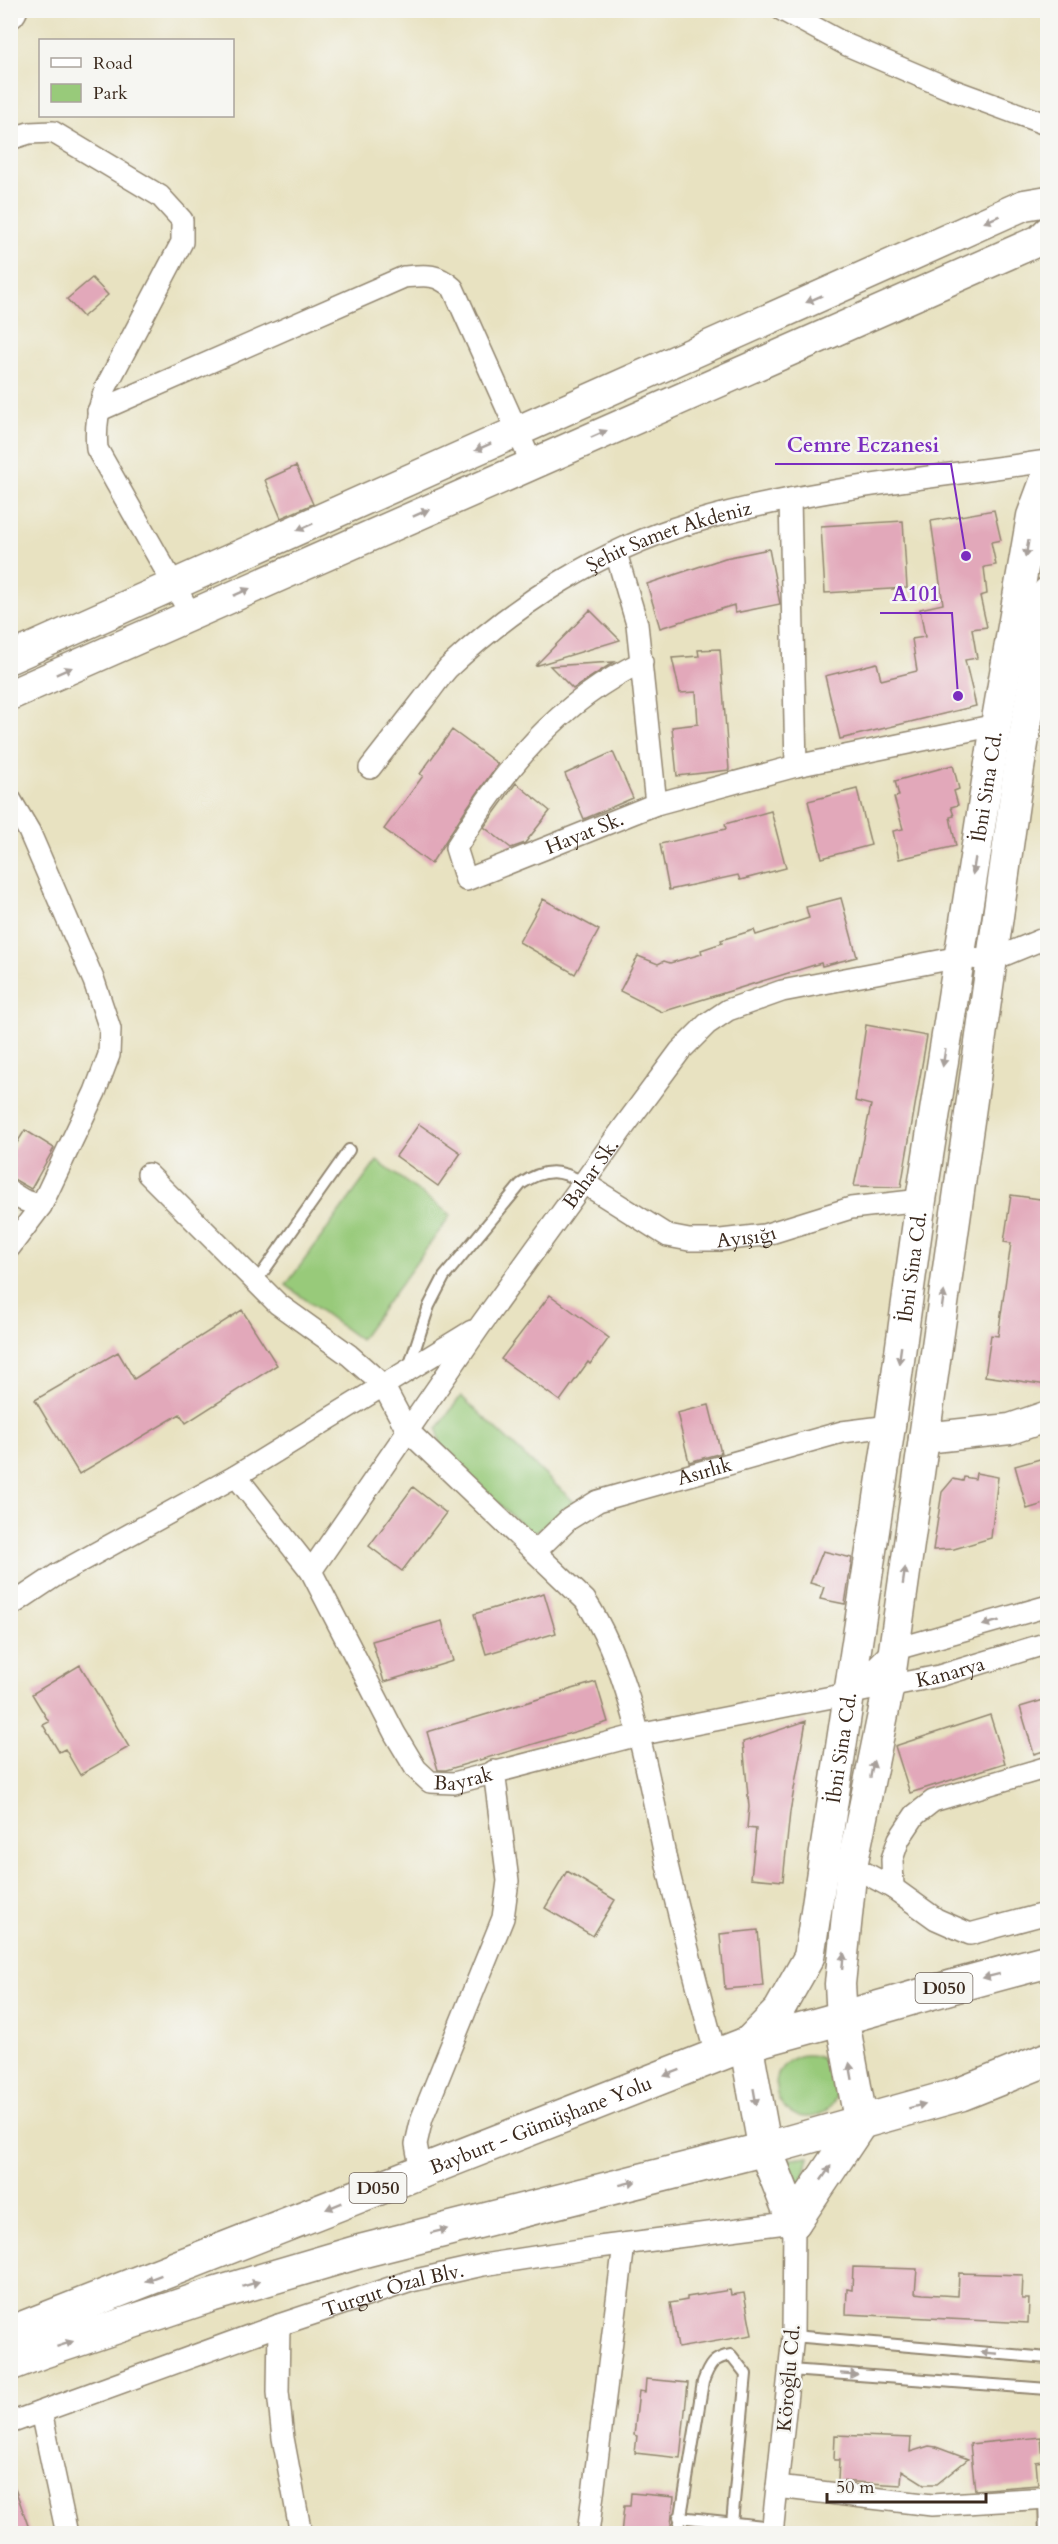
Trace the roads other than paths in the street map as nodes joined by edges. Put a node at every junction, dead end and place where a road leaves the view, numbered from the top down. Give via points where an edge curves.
1 (782, 10) edge
2 (814, 18) edge
3 (1047, 125) edge
4 (10, 139) edge
5 (1047, 201) edge
6 (1047, 232) edge
7 (98, 411) junction
8 (518, 431) junction
9 (1047, 461) edge
10 (532, 464) junction
11 (1047, 472) edge
12 (790, 500) junction
13 (616, 553) junction
14 (173, 586) junction
15 (1047, 592) edge
16 (191, 615) junction
17 (10, 658) edge
18 (642, 662) junction
19 (10, 694) edge
20 (996, 725) junction
21 (796, 766) junction
22 (370, 768) dead end
23 (10, 799) edge
24 (656, 804) junction
25 (20, 835) edge
26 (1047, 937) edge
27 (960, 957) junction
28 (992, 960) junction
29 (349, 1150) dead end
30 (148, 1174) dead end
31 (584, 1183) junction
32 (10, 1192) edge
33 (921, 1200) junction
34 (41, 1206) junction
35 (10, 1247) edge
36 (256, 1282) junction
37 (480, 1326) junction
38 (408, 1370) junction
39 (383, 1385) junction
40 (1047, 1416) edge
41 (890, 1426) junction
42 (407, 1430) junction
43 (924, 1438) junction
44 (236, 1476) junction
45 (535, 1552) junction
46 (311, 1571) junction
47 (10, 1606) edge
48 (1047, 1606) edge
49 (1047, 1643) edge
50 (893, 1650) junction
51 (889, 1685) junction
52 (850, 1692) junction
53 (638, 1735) junction
54 (1047, 1767) edge
55 (494, 1771) junction
56 (852, 1866) junction
57 (893, 1888) junction
58 (1047, 1913) edge
59 (1047, 1961) edge
60 (842, 2019) junction
61 (731, 2050) junction
62 (1047, 2059) edge
63 (861, 2122) junction
64 (765, 2149) junction
65 (421, 2171) junction
66 (794, 2222) junction
67 (624, 2244) junction
68 (279, 2325) junction
69 (10, 2333) edge
70 (793, 2336) junction
71 (1047, 2358) edge
72 (10, 2364) edge
73 (790, 2370) junction
74 (1047, 2389) edge
75 (41, 2412) junction
76 (10, 2423) edge
77 (777, 2487) junction
78 (1046, 2499) edge
79 (679, 2517) junction
80 (732, 2528) edge
81 (772, 2530) edge
82 (67, 2534) edge
83 (301, 2534) edge
84 (588, 2534) edge
85 (678, 2534) edge
86 (1045, 2534) edge

1 - 2 street
2 - 3 street via 847,45
4 - 7 street via 53,132 160,196 182,220 182,242 106,387
5 -> 8 main road via 1024,205
10 -> 6 main road via 1040,240
7 - 8 street via 404,277 426,275 441,278 453,288
7 - 14 street via 97,449
8 - 10 street
8 -> 14 main road
9 - 12 street, Şehit Samet Akdeniz
16 -> 10 main road
11 -> 20 main road, İbni Sina Cd. via 1032,516
12 - 13 street, Şehit Samet Akdeniz via 688,523
12 - 21 street
13 - 18 street via 637,624
13 - 22 street, Şehit Samet Akdeniz via 532,599 446,670
14 - 16 street
14 - 17 main road
15 - 28 main road, İbni Sina Cd.
19 -> 16 main road
18 - 24 street
18 - 24 street, Hayat Sk. via 616,675 554,720 519,757 456,848 466,880
20 - 21 street, Hayat Sk.
20 -> 27 main road, İbni Sina Cd.
21 - 24 street, Hayat Sk.
23 - 25 street
25 - 34 street via 94,981 110,1029 109,1054 96,1092
26 - 28 street
27 - 28 street, Bahar Sk.
27 - 31 street, Bahar Sk. via 782,991 728,1010 680,1051
27 -> 33 main road, İbni Sina Cd.
43 -> 28 main road, İbni Sina Cd.
29 - 36 lane
30 - 36 street
31 - 33 street, Ayışığı via 668,1236 689,1240 764,1235 851,1208
31 - 37 street, Bahar Sk.
31 - 38 lane via 555,1171 532,1176 521,1184 444,1277 429,1306
32 - 34 street
33 -> 41 main road, İbni Sina Cd.
34 - 35 street
36 - 39 street via 278,1304
37 - 38 street
37 - 42 street, Bahar Sk.
38 - 39 street
39 - 42 street
39 - 44 street
40 - 43 main road via 1010,1429
41 - 45 street, Asırlık via 842,1432 598,1501 569,1519
41 - 52 main road, İbni Sina Cd.
42 - 45 street
42 - 46 street, Bahar Sk.
50 -> 43 main road, İbni Sina Cd.
44 - 46 street, Bayrak
44 - 47 street via 58,1574
45 - 53 street via 585,1600 598,1618 611,1646
46 - 55 street, Bayrak via 416,1769 430,1782 454,1783
48 -> 50 street
49 - 51 street, Kanarya via 939,1676
50 - 51 main road, İbni Sina Cd.
50 - 52 street
51 - 52 street, Kanarya
56 -> 51 main road, İbni Sina Cd.
52 - 53 street, Bayrak
52 - 61 main road, İbni Sina Cd. via 809,1958 779,2010
53 - 55 street, Bayrak
53 - 61 street via 677,1910
54 - 57 street via 933,1801 915,1815 899,1839 892,1859
55 - 65 street via 508,1881 503,1918 422,2118 416,2144
56 - 57 street
60 -> 56 main road, İbni Sina Cd. via 840,1984
57 - 58 street via 936,1919 970,1934
59 -> 60 highway, Bayburt - Gümüşhane Yolu / D050
60 - 61 highway, Bayburt - Gümüşhane Yolu / D050
63 -> 60 highway
61 -> 64 highway
61 -> 65 highway, Bayburt - Gümüşhane Yolu / D050
63 -> 62 highway via 961,2094
63 - 64 highway
66 -> 63 highway
64 - 66 highway
72 -> 64 highway via 212,2295 358,2252
65 -> 69 highway, Bayburt - Gümüşhane Yolu / D050
66 - 67 street, Turgut Özal Blv.
66 - 70 street, Köroğlu Cd.
67 - 68 street, Turgut Özal Blv. via 483,2265 411,2281
67 - 84 street
68 - 75 street, Turgut Özal Blv.
68 - 83 street via 278,2392
71 -> 70 lane
70 - 73 street, Köroğlu Cd.
73 -> 74 lane
73 - 77 street, Köroğlu Cd.
75 - 76 street, Turgut Özal Blv.
75 - 82 street
77 - 78 street via 932,2505
77 - 81 street, Köroğlu Cd.
78 - 86 lane
79 - 80 lane
79 - 80 lane via 703,2382 710,2363 731,2355 746,2374
79 - 85 lane
80 - 81 lane

